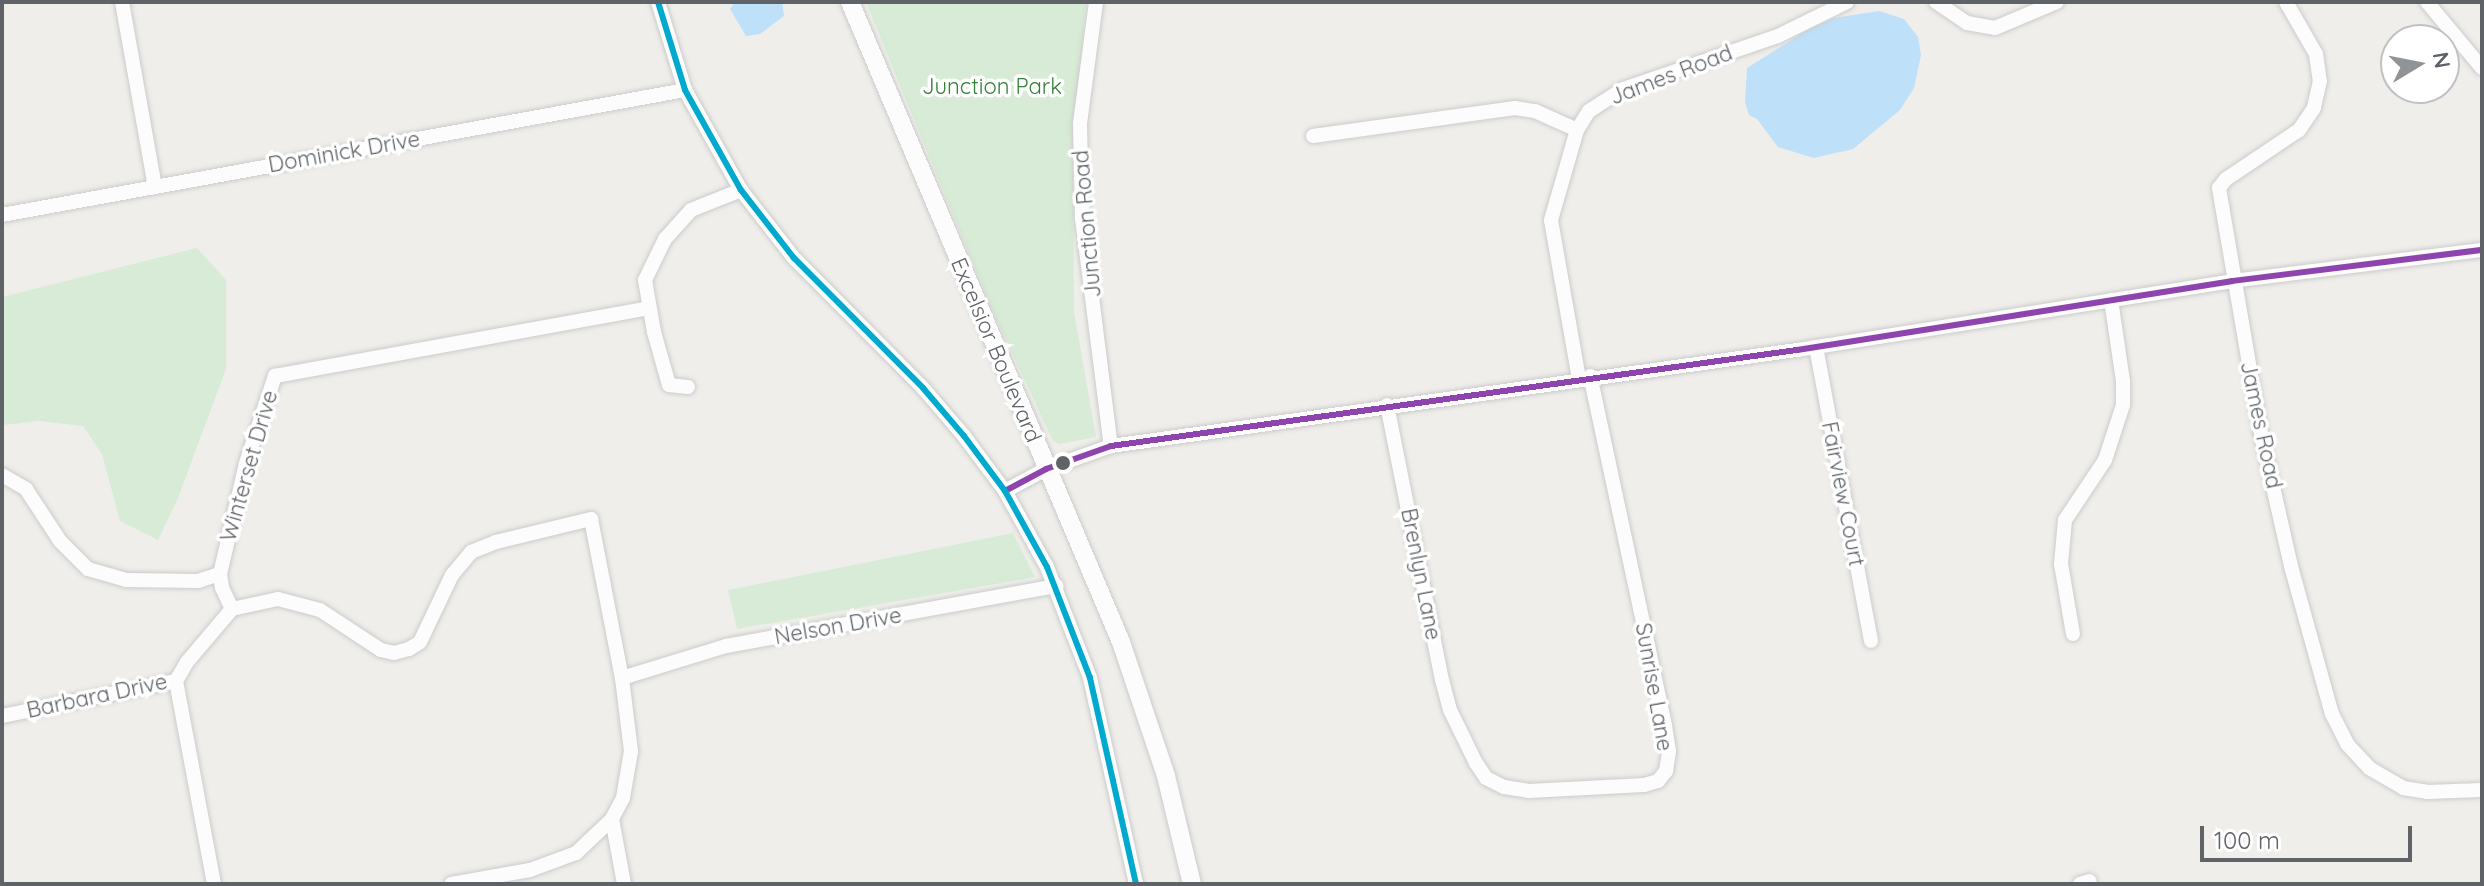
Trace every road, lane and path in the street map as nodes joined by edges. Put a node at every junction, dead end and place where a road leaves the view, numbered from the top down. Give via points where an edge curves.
1 (122, 2) edge
2 (658, 2) edge
3 (850, 2) edge
4 (1096, 2) edge
5 (1847, 2) edge
6 (1936, 2) edge
7 (2057, 2) edge
8 (2286, 2) edge
9 (2427, 2) edge
10 (2482, 68) edge
11 (685, 90) junction
12 (1577, 130) junction
13 (1313, 136) dead end
14 (155, 187) junction
15 (741, 190) junction
16 (2, 215) edge
17 (2482, 250) edge
18 (2232, 281) junction
19 (2111, 300) junction
20 (649, 308) junction
21 (1816, 347) junction
22 (1584, 378) junction
23 (688, 387) dead end
24 (1387, 405) junction
25 (1111, 446) junction
26 (1046, 469) junction
27 (2, 475) edge
28 (1005, 491) junction
29 (220, 574) junction
30 (1057, 586) junction
31 (232, 609) junction
32 (2073, 634) dead end
33 (1871, 641) dead end
34 (622, 678) junction
35 (176, 681) junction
36 (2, 716) edge
37 (1463, 741) joint
38 (2482, 790) edge
39 (612, 819) junction
40 (214, 884) edge
41 (451, 884) edge
42 (624, 884) edge
43 (1136, 884) edge
44 (1192, 884) edge

1 - 14 street
2 - 11 street
3 - 26 main road, Excelsior Boulevard
4 - 25 street, Junction Road via 1080,124 1082,203
5 - 12 street, James Road via 1778,36 1605,98
6 - 7 street via 1967,23 1995,28
8 - 18 street, James Road via 2316,54 2319,94 2299,130 2219,188
9 - 10 street
11 - 14 street, Dominick Drive
11 - 15 street
12 - 13 street via 1515,108
12 - 22 street, Sunrise Lane via 1551,220
14 - 16 street, Dominick Drive
15 - 20 street via 691,210 665,239 645,280
15 - 28 street via 794,258 923,388
17 - 18 street
18 - 19 street
18 - 38 street, James Road via 2292,570 2332,714 2369,768 2403,788
19 - 21 street
19 - 32 street via 2123,405 2105,460 2065,520 2061,564
20 - 23 street via 669,385
20 - 29 street, Winterset Drive via 275,376 242,476
21 - 22 street
21 - 33 street, Fairview Court
22 - 24 street
22 - 37 street, Sunrise Lane via 1665,725 1666,771 1658,781 1644,785 1516,789 1486,778
24 - 25 street
24 - 37 street, Brenlyn Lane via 1442,680
25 - 26 street
26 - 28 street
26 - 44 main road, Excelsior Boulevard via 1134,674
27 - 29 street via 26,489 60,541 88,569 126,580 198,581
28 - 30 street
29 - 31 street
30 - 34 street, Nelson Drive via 726,646
30 - 43 street via 1094,690
31 - 34 street via 278,599 297,602 394,653 420,642 452,575 471,552 591,519
31 - 35 street, Barbara Drive
34 - 39 street via 631,751 629,775
35 - 36 street, Barbara Drive
35 - 40 street
39 - 41 street via 596,838 554,863
39 - 42 street

